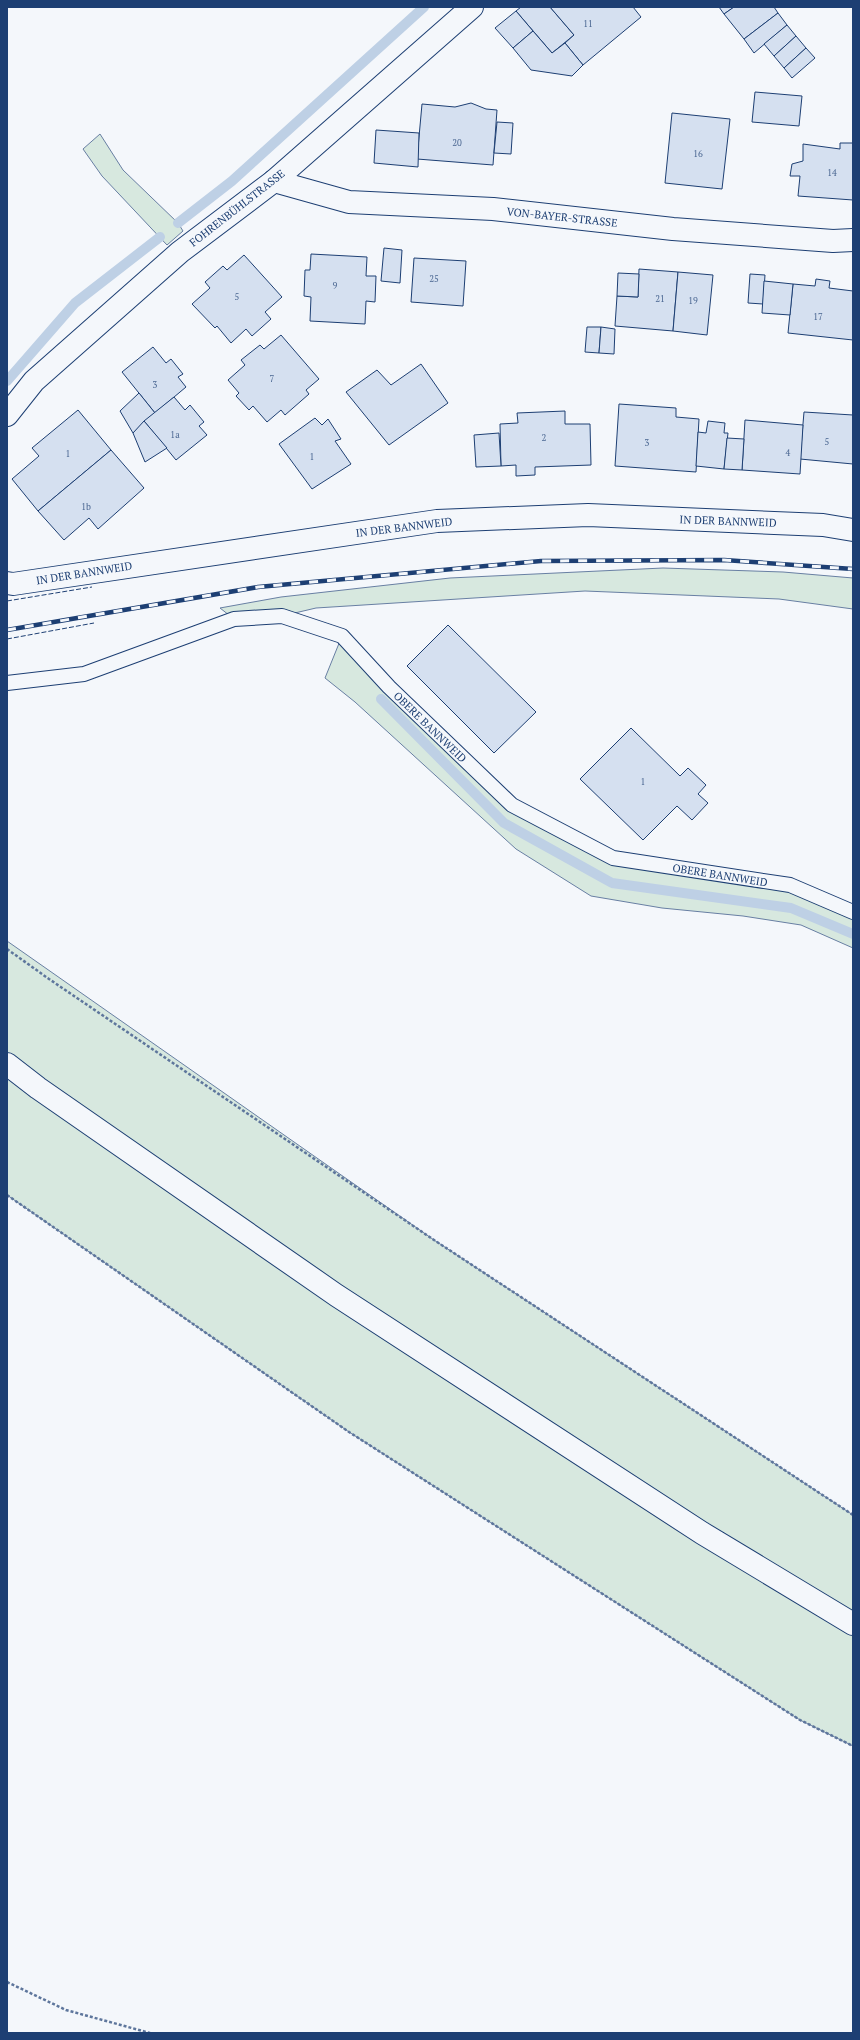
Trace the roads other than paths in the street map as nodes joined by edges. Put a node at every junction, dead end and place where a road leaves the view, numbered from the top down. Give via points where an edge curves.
1 (472, 7) edge
2 (274, 181) junction
3 (853, 240) edge
4 (7, 415) edge
5 (853, 530) edge
6 (7, 583) edge
7 (7, 683) edge
8 (853, 912) edge
9 (7, 1064) edge
10 (853, 1624) edge

1 - 2 street, FOHRENBÜHLSTRASSE
2 - 3 street, VON-BAYER-STRASSE via 349,202 493,209 673,229 832,242
2 - 4 street, FOHRENBÜHLSTRASSE via 180,252 34,382
5 - 6 street, IN DER BANNWEID via 823,525 588,515 437,521
7 - 8 lane, OBERE BANNWEID via 84,674 234,619 282,616 342,636 389,687 512,805 613,858 790,885
9 - 10 street via 336,1295 702,1533

